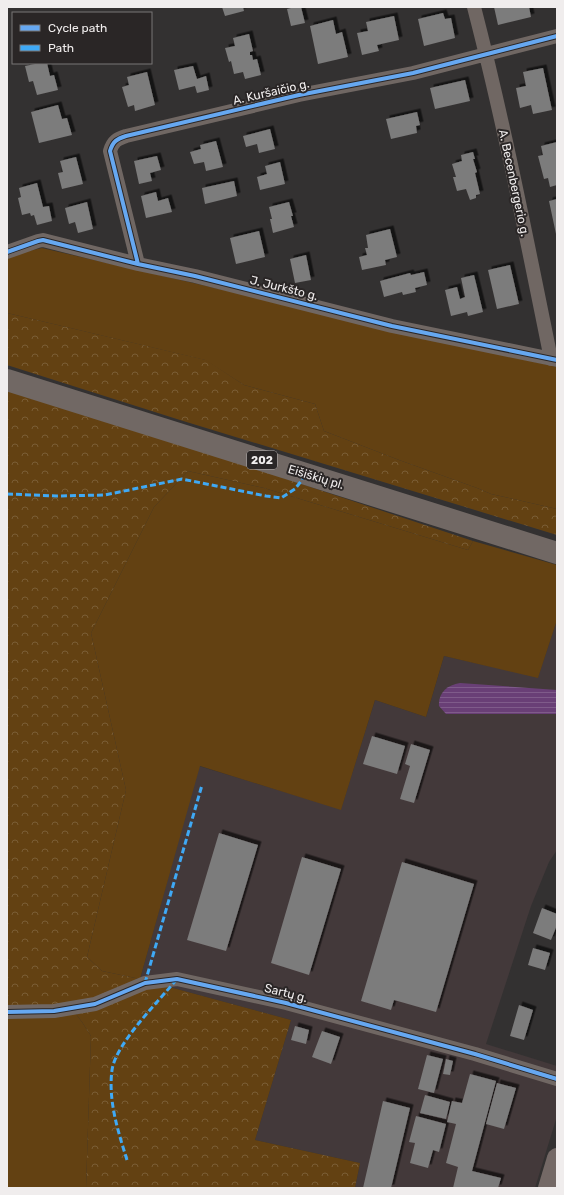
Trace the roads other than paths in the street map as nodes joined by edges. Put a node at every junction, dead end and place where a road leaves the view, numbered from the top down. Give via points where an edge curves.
1 (474, 7) edge
2 (557, 36) edge
3 (486, 55) junction
4 (7, 252) edge
5 (138, 264) junction
6 (554, 360) edge
7 (7, 380) edge
8 (557, 553) edge
9 (7, 1012) edge
10 (557, 1079) edge
11 (557, 1158) edge
12 (548, 1188) edge

1 - 3 street, A. Becenbergerio g.
2 - 3 street, A. Kuršaičio g.
3 - 5 street, A. Kuršaičio g. via 413,73 299,95 117,139 110,151
3 - 6 street, A. Becenbergerio g.
4 - 5 street, J. Jurkšto g. via 43,240
5 - 6 street, J. Jurkšto g. via 392,326
7 - 8 main road, Eišiškių pl. / 202
9 - 10 street, Sartų g. via 54,1011 95,1004 144,983 177,979 286,1003
11 - 12 main road

